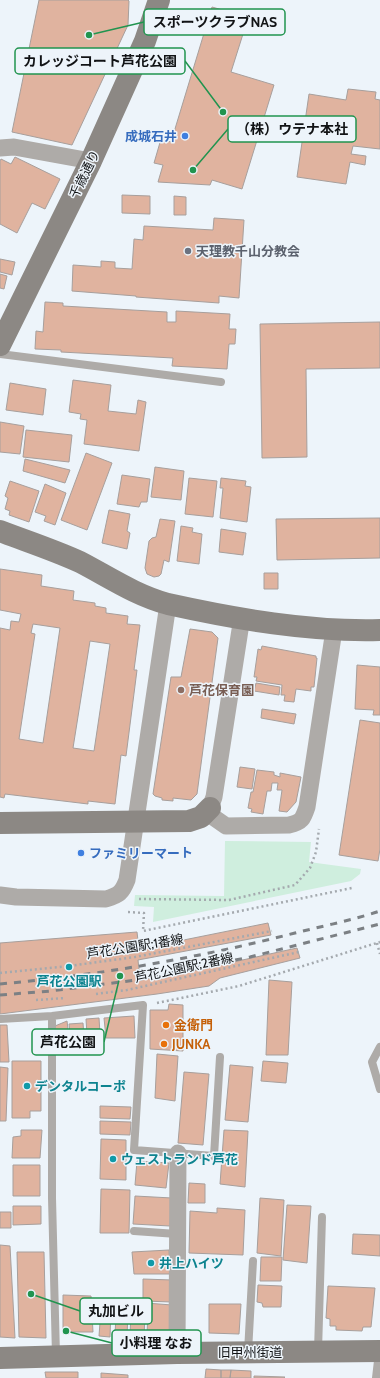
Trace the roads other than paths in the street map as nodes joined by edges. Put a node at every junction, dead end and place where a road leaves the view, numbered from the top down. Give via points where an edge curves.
1 (159, 0) edge
2 (0, 148) edge
3 (91, 161) junction
4 (0, 344) edge
5 (0, 354) edge
6 (221, 382) dead end
7 (0, 530) edge
8 (168, 604) junction
9 (242, 618) junction
10 (334, 630) junction
11 (380, 630) edge
12 (208, 810) junction
13 (135, 822) junction
14 (0, 823) edge
15 (0, 895) edge
16 (52, 1016) junction
17 (0, 1018) edge
18 (380, 1047) edge
19 (220, 1057) dead end
20 (380, 1089) edge
21 (178, 1153) junction
22 (322, 1217) dead end
23 (134, 1231) dead end
24 (178, 1234) junction
25 (252, 1261) dead end
26 (379, 1351) edge
27 (318, 1352) junction
28 (177, 1353) junction
29 (248, 1353) junction
30 (56, 1356) junction
31 (0, 1358) edge
32 (376, 1378) edge

1 - 3 street, 千歳通り via 145,41
2 - 3 street via 14,147
3 - 4 street, 千歳通り
5 - 6 lane
7 - 8 street via 79,562 122,586
8 - 9 street
8 - 13 street
9 - 10 street
9 - 12 street via 214,797
10 - 11 street
10 - 12 street via 304,818 289,825 226,826
12 - 13 street via 201,817 189,821
13 - 14 street
13 - 15 street via 127,880 124,889 116,896 106,899
16 - 17 lane
16 - 21 lane via 143,1005 134,1150
16 - 30 lane via 52,1198
18 - 20 lane via 372,1062
19 - 21 lane via 214,1156
21 - 24 street
22 - 27 lane
23 - 24 lane
24 - 28 street
25 - 29 lane
26 - 27 street, 旧甲州街道
26 - 32 lane
27 - 29 street, 旧甲州街道
28 - 29 street, 旧甲州街道
28 - 30 street, 旧甲州街道
30 - 31 street, 旧甲州街道

